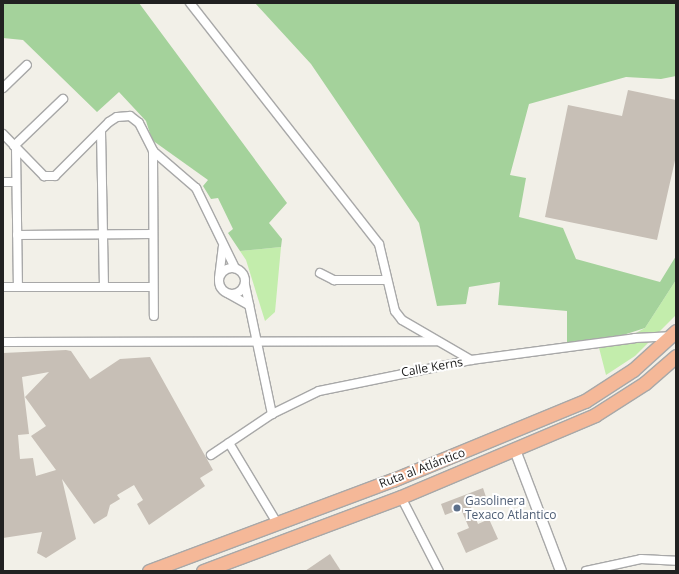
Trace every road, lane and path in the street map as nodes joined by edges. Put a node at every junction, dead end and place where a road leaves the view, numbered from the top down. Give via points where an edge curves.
1 (190, 3) edge
2 (27, 65) dead end
3 (3, 88) edge
4 (63, 99) dead end
5 (100, 131) junction
6 (3, 134) edge
7 (15, 147) junction
8 (153, 151) junction
9 (3, 182) edge
10 (16, 182) junction
11 (103, 234) junction
12 (153, 234) junction
13 (17, 235) junction
14 (223, 247) junction
15 (235, 268) junction
16 (320, 273) dead end
17 (219, 278) junction
18 (387, 280) junction
19 (245, 285) junction
20 (3, 287) edge
21 (18, 287) junction
22 (104, 287) junction
23 (154, 287) junction
24 (229, 294) junction
25 (249, 305) junction
26 (154, 316) dead end
27 (673, 333) edge
28 (440, 341) junction
29 (3, 342) edge
30 (260, 343) junction
31 (676, 356) edge
32 (471, 360) junction
33 (272, 414) junction
34 (229, 443) junction
35 (515, 450) junction
36 (211, 455) dead end
37 (401, 496) junction
38 (277, 523) junction
39 (676, 560) edge
40 (149, 571) edge
41 (203, 571) edge
42 (439, 571) edge
43 (561, 571) edge
44 (586, 571) edge

1 - 18 street via 379,244
2 - 3 street
4 - 7 street
5 - 7 street via 56,176 44,176
5 - 8 street via 117,117 130,116 139,123
5 - 11 street
6 - 7 street
7 - 10 street
8 - 12 street
8 - 14 street via 196,188
9 - 10 street
10 - 13 street
11 - 12 street
11 - 13 street
11 - 22 street
12 - 23 street
13 - 21 street
14 - 15 street
14 - 17 street
15 - 17 street via 225,270
15 - 19 street via 244,275
16 - 18 street via 334,280
17 - 24 street via 221,288
18 - 28 street via 395,310 402,320
19 - 24 street via 239,293
19 - 25 street
20 - 21 street
21 - 22 street
22 - 23 street
23 - 26 street
24 - 25 street
25 - 30 street
27 - 32 street, Calle Kerns
27 - 38 highway, Ruta al Atlántico via 633,370 585,401 443,460
28 - 30 street
28 - 32 street
29 - 30 street
30 - 33 street
31 - 35 highway, Ruta al Atlántico via 645,383 595,415
32 - 33 street, Calle Kerns via 319,390
33 - 34 street, Calle Kerns
34 - 36 street, Calle Kerns
34 - 38 street
35 - 37 highway, Ruta al Atlántico
35 - 43 street
37 - 41 highway, Ruta al Atlántico
37 - 42 street
38 - 40 highway, Ruta al Atlántico
39 - 44 street via 641,559

